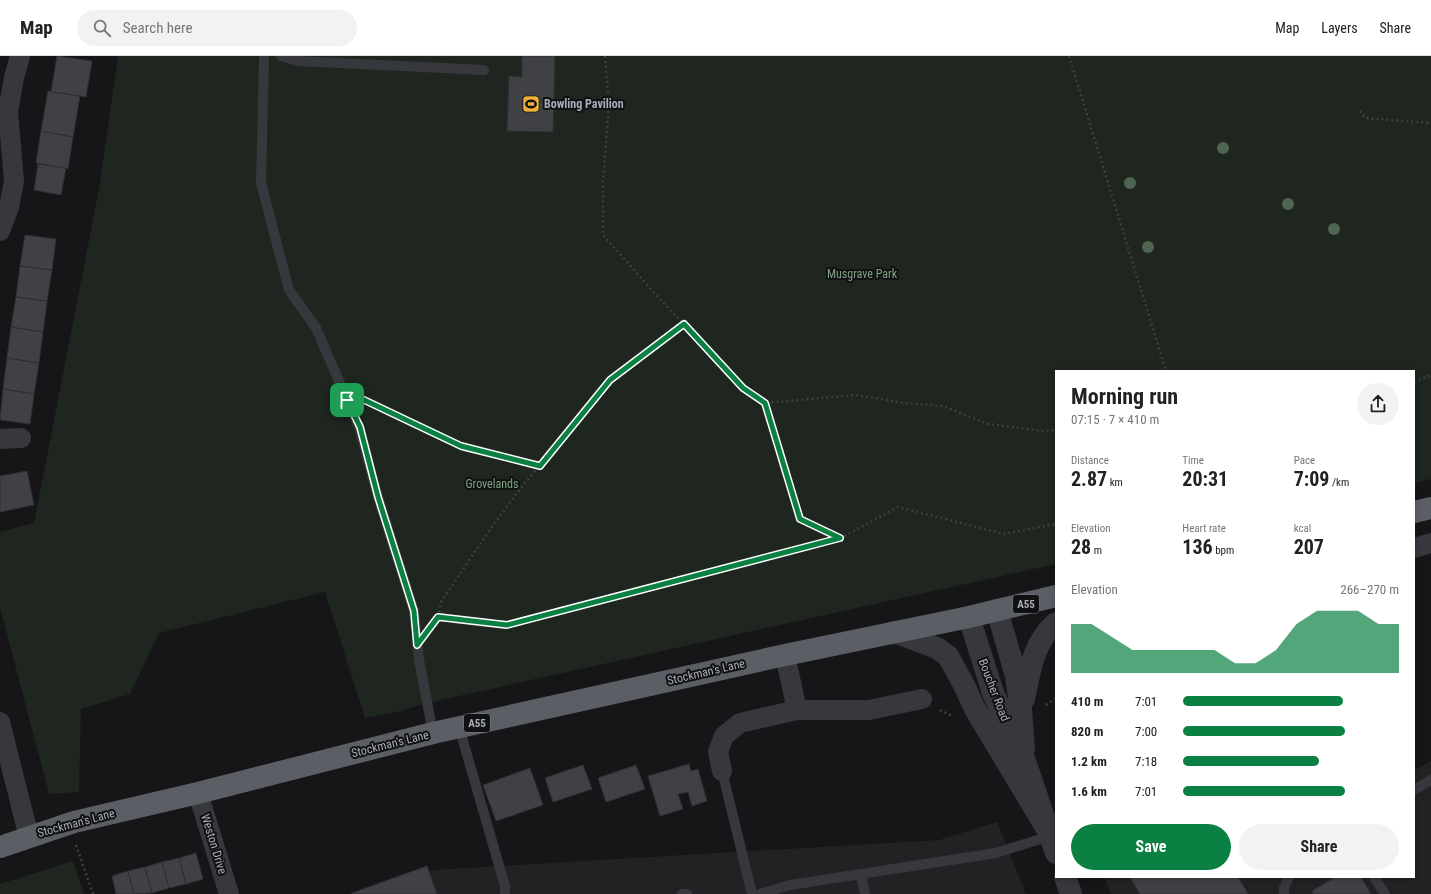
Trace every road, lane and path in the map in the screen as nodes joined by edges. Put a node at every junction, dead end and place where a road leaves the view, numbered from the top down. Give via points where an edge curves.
1 (20, 56) edge
2 (264, 56) edge
3 (281, 56) edge
4 (605, 56) edge
5 (1069, 56) edge
6 (484, 70) dead end
7 (1360, 111) dead end
8 (1431, 123) edge
9 (7, 180) edge
10 (0, 231) edge
11 (684, 324) junction
12 (1166, 370) edge
13 (1431, 375) edge
14 (1415, 382) edge
15 (347, 400) junction
16 (765, 403) junction
17 (1055, 430) edge
18 (21, 438) dead end
19 (0, 439) edge
20 (540, 466) junction
21 (1431, 508) edge
22 (1415, 512) edge
23 (1055, 524) edge
24 (840, 538) junction
25 (1431, 543) edge
26 (1415, 548) edge
27 (1055, 596) edge
28 (997, 610) junction
29 (438, 617) junction
30 (969, 617) junction
31 (1055, 624) edge
32 (894, 632) junction
33 (417, 645) junction
34 (785, 655) junction
35 (922, 699) joint
36 (974, 709) junction
37 (797, 710) junction
38 (1021, 710) junction
39 (0, 722) edge
40 (459, 727) junction
41 (433, 733) junction
42 (1025, 761) junction
43 (722, 770) joint
44 (1431, 780) edge
45 (1415, 789) edge
46 (198, 793) junction
47 (68, 824) junction
48 (29, 837) junction
49 (1051, 840) edge
50 (0, 847) edge
51 (861, 874) junction
52 (1065, 878) edge
53 (1287, 878) edge
54 (1375, 878) edge
55 (93, 894) edge
56 (229, 894) edge
57 (505, 894) edge
58 (682, 894) edge
59 (687, 894) edge
60 (752, 894) edge
61 (760, 894) edge
62 (865, 894) edge
63 (1071, 894) edge
64 (1284, 894) edge
65 (1385, 894) edge

1 - 9 street via 8,111
2 - 15 lane via 261,183 289,290 316,328
3 - 6 lane via 297,61
4 - 11 path via 609,105 603,182 603,235
5 - 12 path
7 - 8 path via 1365,118
9 - 10 street via 9,207
11 - 16 path via 743,388
11 - 20 path via 610,380
13 - 14 path
15 - 20 path via 360,398 461,446
15 - 33 lane via 360,427 378,497 414,611
16 - 17 path via 856,395 943,406 988,424 1043,431
16 - 24 path via 800,519
18 - 19 street
20 - 29 path via 484,538 441,602
21 - 22 highway
23 - 24 path via 1004,534 898,507
24 - 29 path via 507,625
25 - 26 street
27 - 28 highway, Stockman's Lane / A55
28 - 30 highway, Stockman's Lane / A55
28 - 38 street, Boucher Road via 1016,676
29 - 33 path
30 - 32 highway, Stockman's Lane / A55
30 - 42 street, Boucher Road via 993,693
31 - 38 street via 1039,643 1031,664
32 - 34 highway, Stockman's Lane / A55
32 - 36 street via 937,648 948,656
33 - 41 lane
34 - 37 street
34 - 40 highway, Stockman's Lane / A55
35 - 36 path via 950,715
35 - 37 street via 869,710
36 - 49 street
37 - 43 street via 740,723 724,736 718,752
38 - 42 street, Boucher Road
39 - 48 street
40 - 41 highway, Stockman's Lane / A55
40 - 57 lane via 506,886
41 - 46 highway, Stockman's Lane / A55
42 - 49 street, Boucher Road
43 - 60 lane
44 - 45 lane
46 - 47 highway, Stockman's Lane / A55
46 - 56 street, Weston Drive
47 - 48 highway, Stockman's Lane / A55
47 - 55 path
48 - 50 highway, Stockman's Lane / A55
49 - 51 lane via 996,853
51 - 61 lane via 790,885
51 - 62 lane
52 - 63 street
53 - 64 lane
54 - 65 lane
58 - 59 lane

